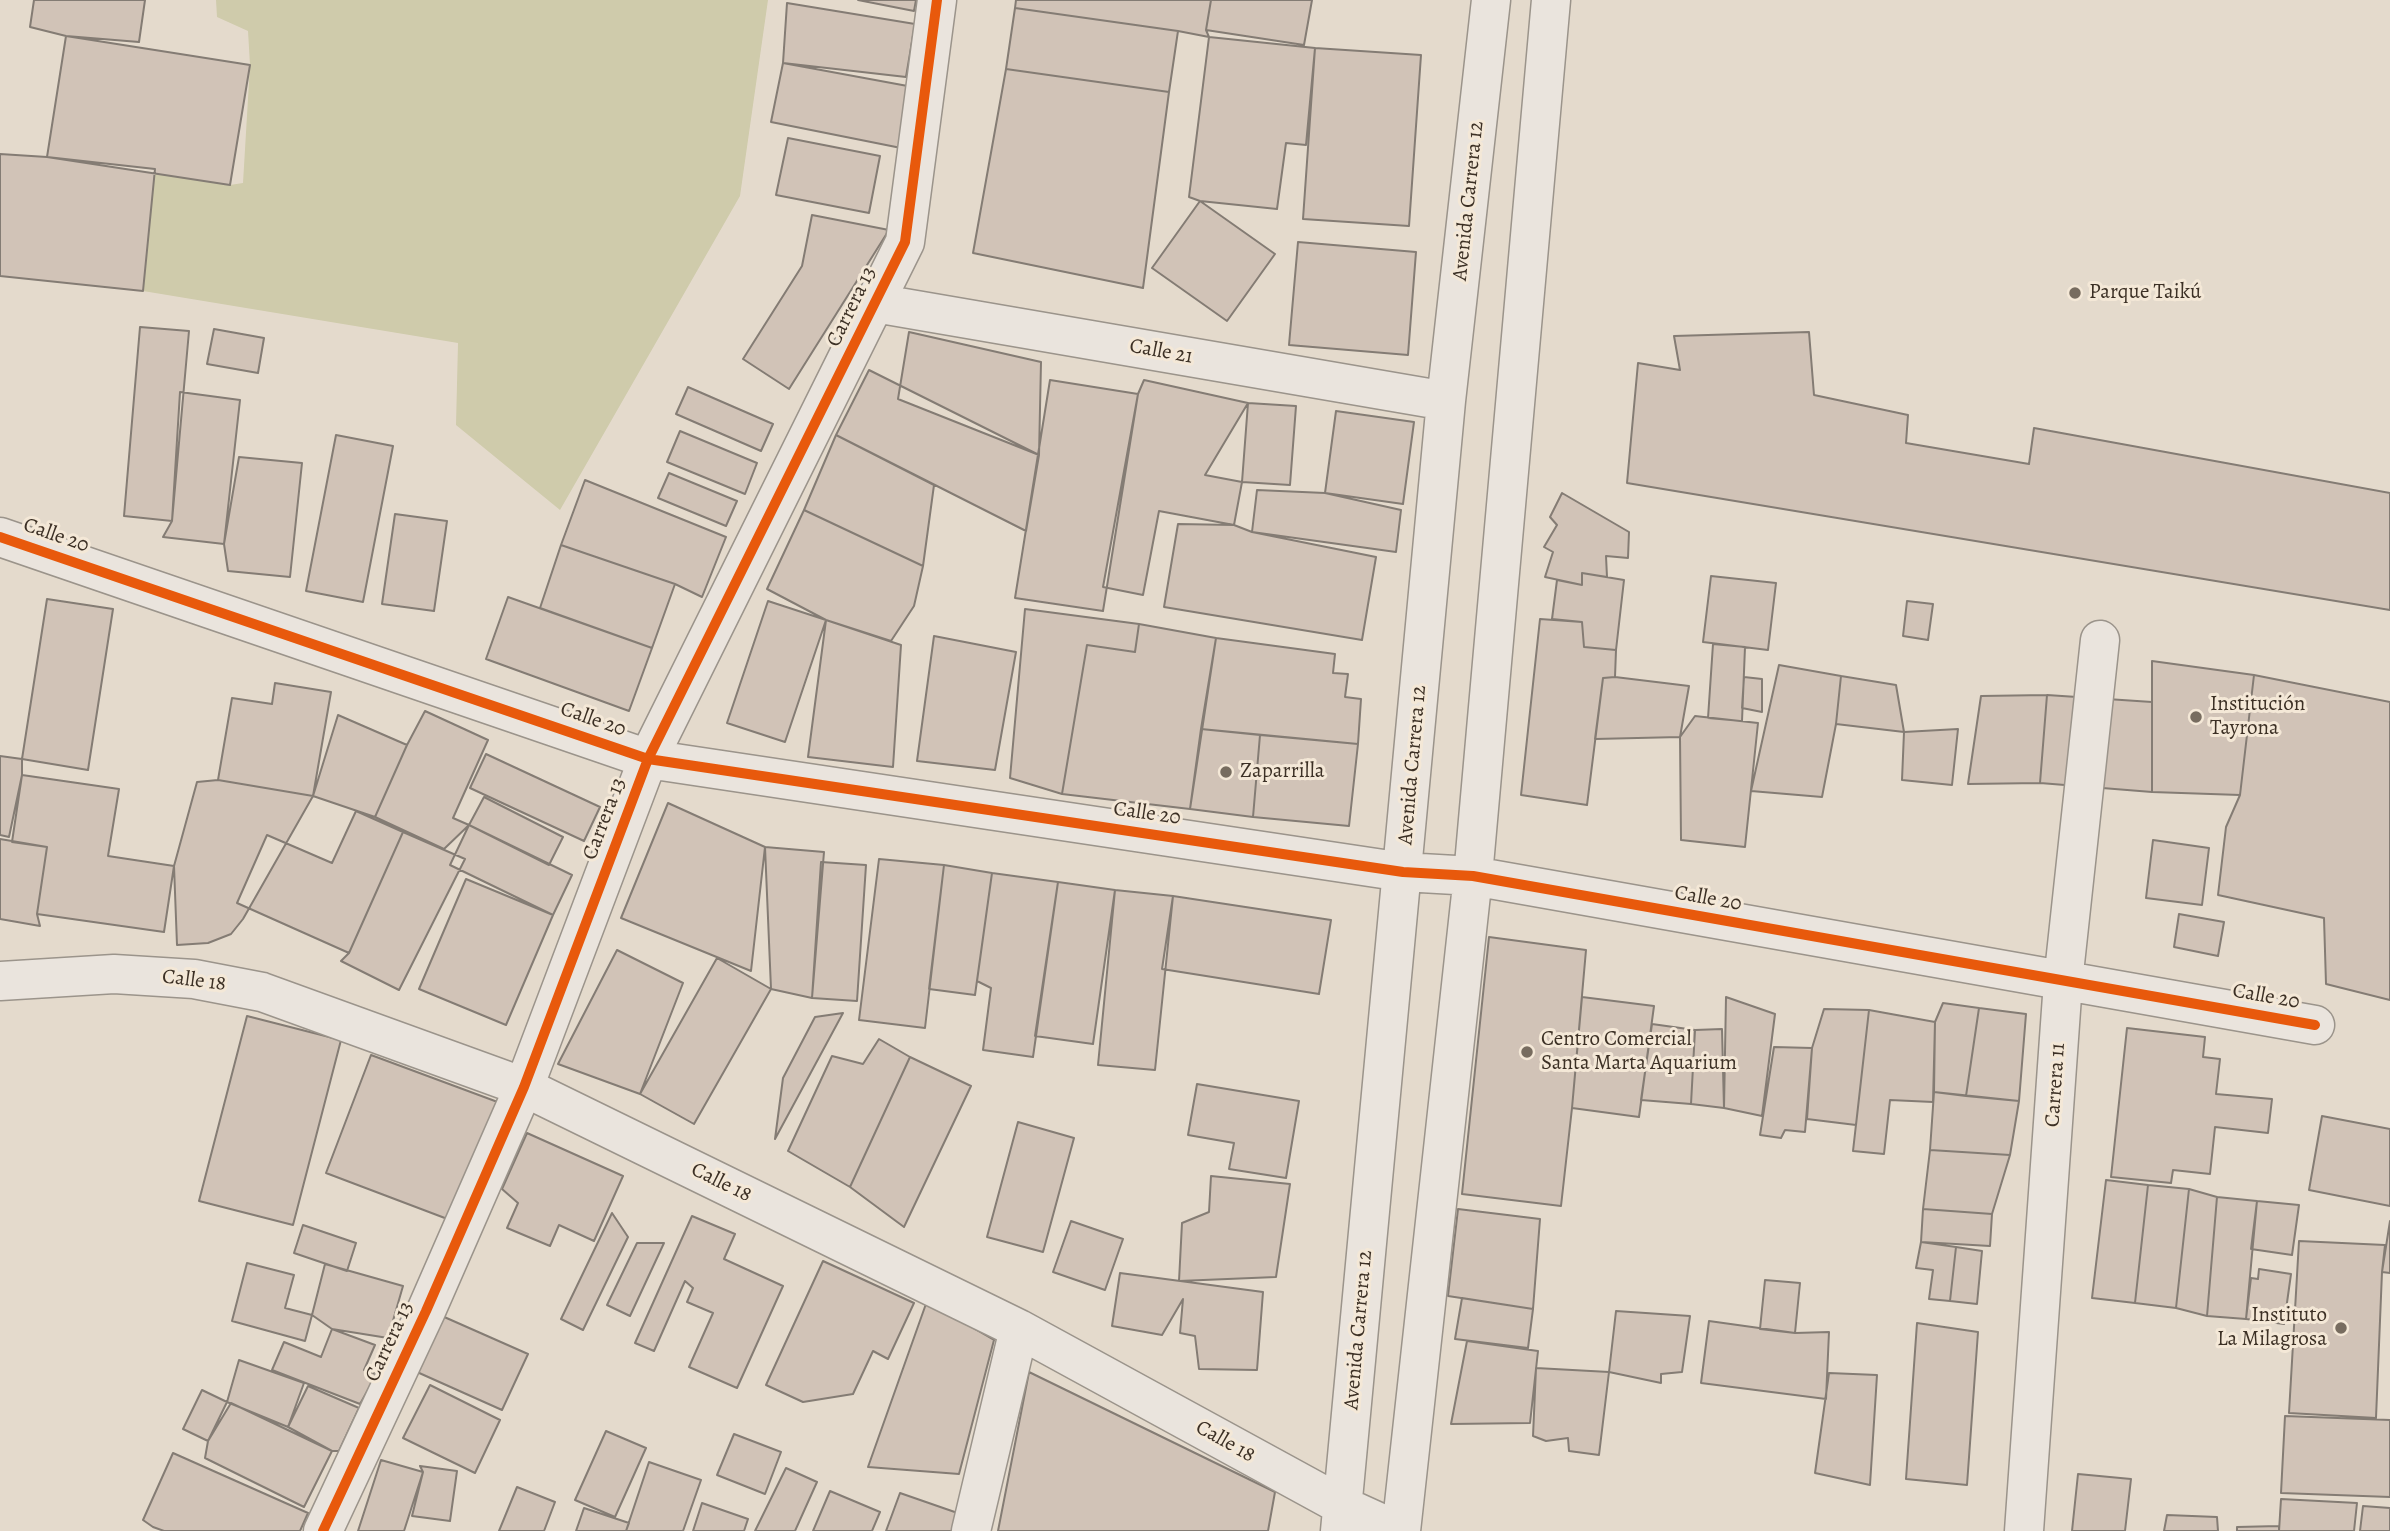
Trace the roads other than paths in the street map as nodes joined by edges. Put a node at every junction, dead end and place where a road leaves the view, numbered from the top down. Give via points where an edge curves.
1 (937, 0) edge
2 (1491, 0) edge
3 (1551, 0) edge
4 (875, 303) junction
5 (1446, 401) junction
6 (0, 537) edge
7 (2100, 640) dead end
8 (648, 759) junction
9 (1403, 872) junction
10 (1472, 876) junction
11 (0, 981) edge
12 (2063, 982) junction
13 (2315, 1024) dead end
14 (524, 1087) junction
15 (1019, 1329) junction
16 (1341, 1518) edge
17 (323, 1531) edge
18 (971, 1531) edge
19 (1399, 1531) edge
20 (2024, 1531) edge

1 - 4 street, Carrera 13 via 905,242
2 - 5 street, Avenida Carrera 12
3 - 10 street
4 - 5 street, Calle 21
4 - 8 street, Carrera 13
5 - 9 street, Avenida Carrera 12
6 - 8 street, Calle 20
7 - 12 street, Carrera 11
8 - 9 street, Calle 20
8 - 14 street, Carrera 13
9 - 10 street, Calle 20
9 - 16 street, Avenida Carrera 12
10 - 12 street, Calle 20
10 - 19 street
11 - 14 street, Calle 18 via 114,974 194,979 262,992
12 - 13 street, Calle 20
12 - 20 street, Carrera 11
14 - 15 street, Calle 18
14 - 17 street, Carrera 13
15 - 16 street, Calle 18
15 - 18 street
16 - 19 street, Calle 18

